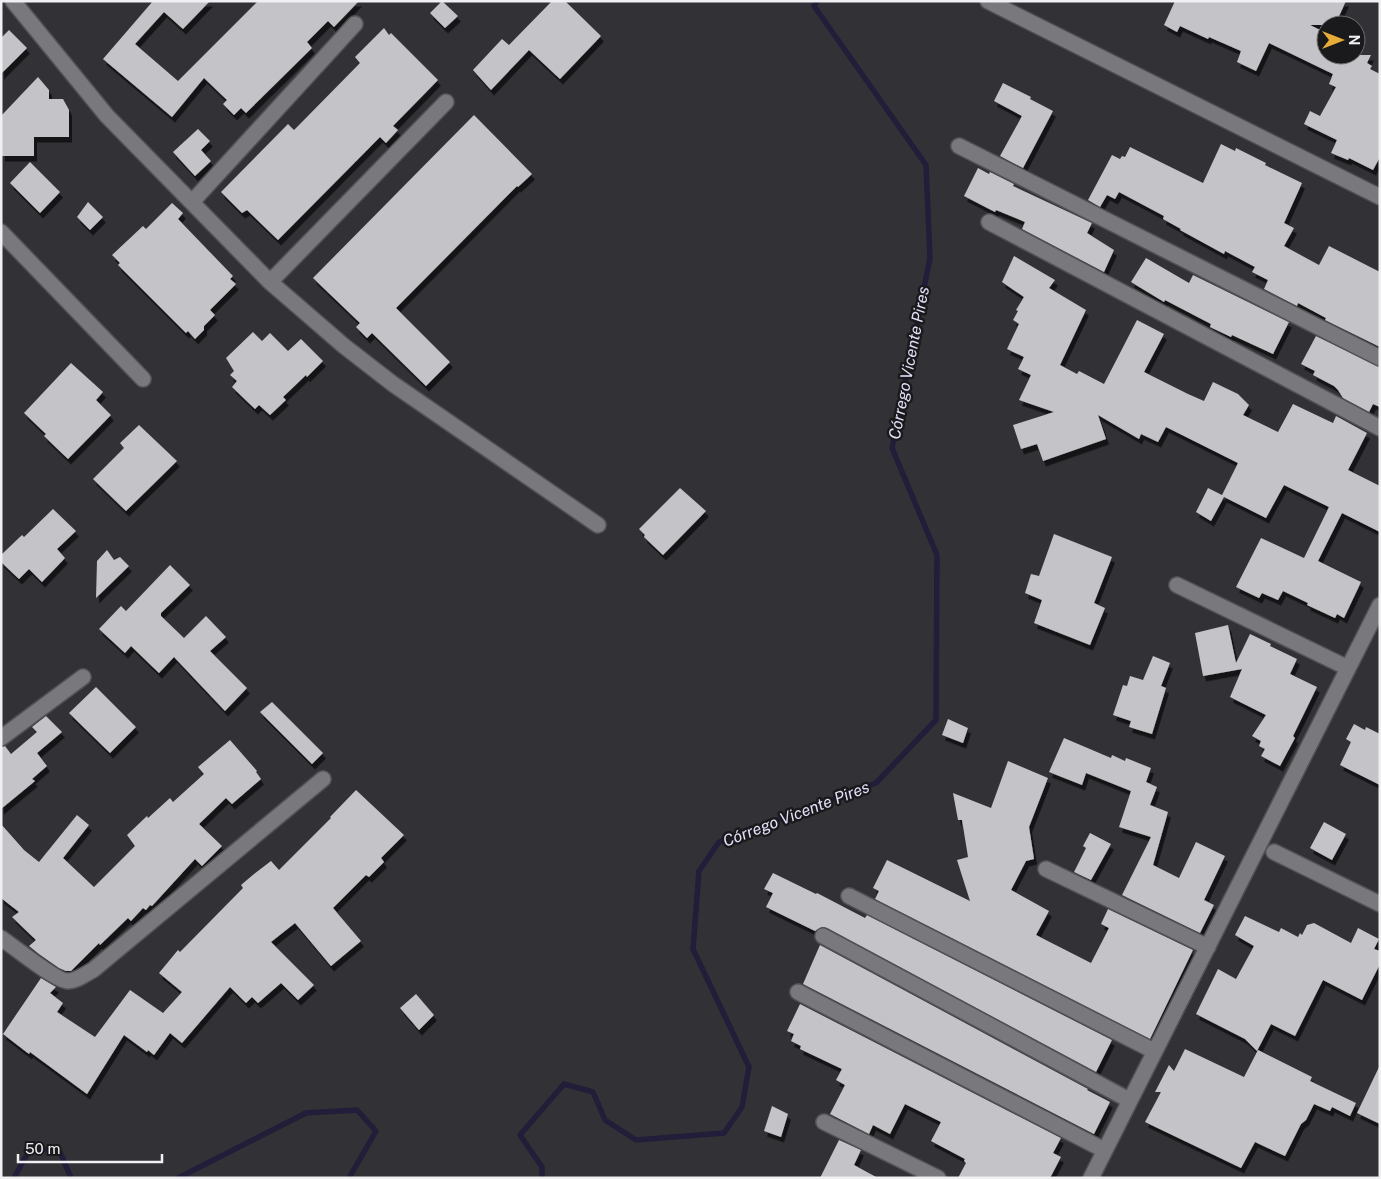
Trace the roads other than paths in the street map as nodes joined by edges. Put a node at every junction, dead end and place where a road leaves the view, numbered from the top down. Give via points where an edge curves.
1 (13, 1) edge
2 (988, 1) edge
3 (355, 24) dead end
4 (446, 102) dead end
5 (960, 146) dead end
6 (1380, 197) edge
7 (192, 202) junction
8 (989, 222) dead end
9 (1, 232) edge
10 (270, 282) junction
11 (1380, 358) edge
12 (143, 379) dead end
13 (1380, 428) edge
14 (598, 524) dead end
15 (1177, 585) dead end
16 (1380, 606) edge
17 (1348, 668) junction
18 (83, 677) dead end
19 (1, 738) edge
20 (323, 779) dead end
21 (1274, 852) dead end
22 (1046, 869) dead end
23 (849, 896) dead end
24 (1380, 904) edge
25 (823, 936) dead end
26 (1, 938) edge
27 (1208, 947) junction
28 (798, 992) dead end
29 (1154, 1051) junction
30 (1129, 1100) junction
31 (824, 1122) dead end
32 (1104, 1150) junction
33 (938, 1178) edge
34 (1090, 1178) edge

1 - 7 street via 107,116
2 - 6 street
3 - 7 street
4 - 10 street
5 - 11 street
7 - 10 street
8 - 13 street
9 - 12 street
10 - 14 street via 394,384
15 - 17 street
16 - 17 street
17 - 27 street
18 - 19 street
20 - 26 street via 93,970 78,978 69,982 55,977
21 - 24 street
22 - 27 street
23 - 29 street
25 - 30 street
27 - 29 street
28 - 32 street
29 - 30 street
30 - 32 street
31 - 33 street
32 - 34 street

